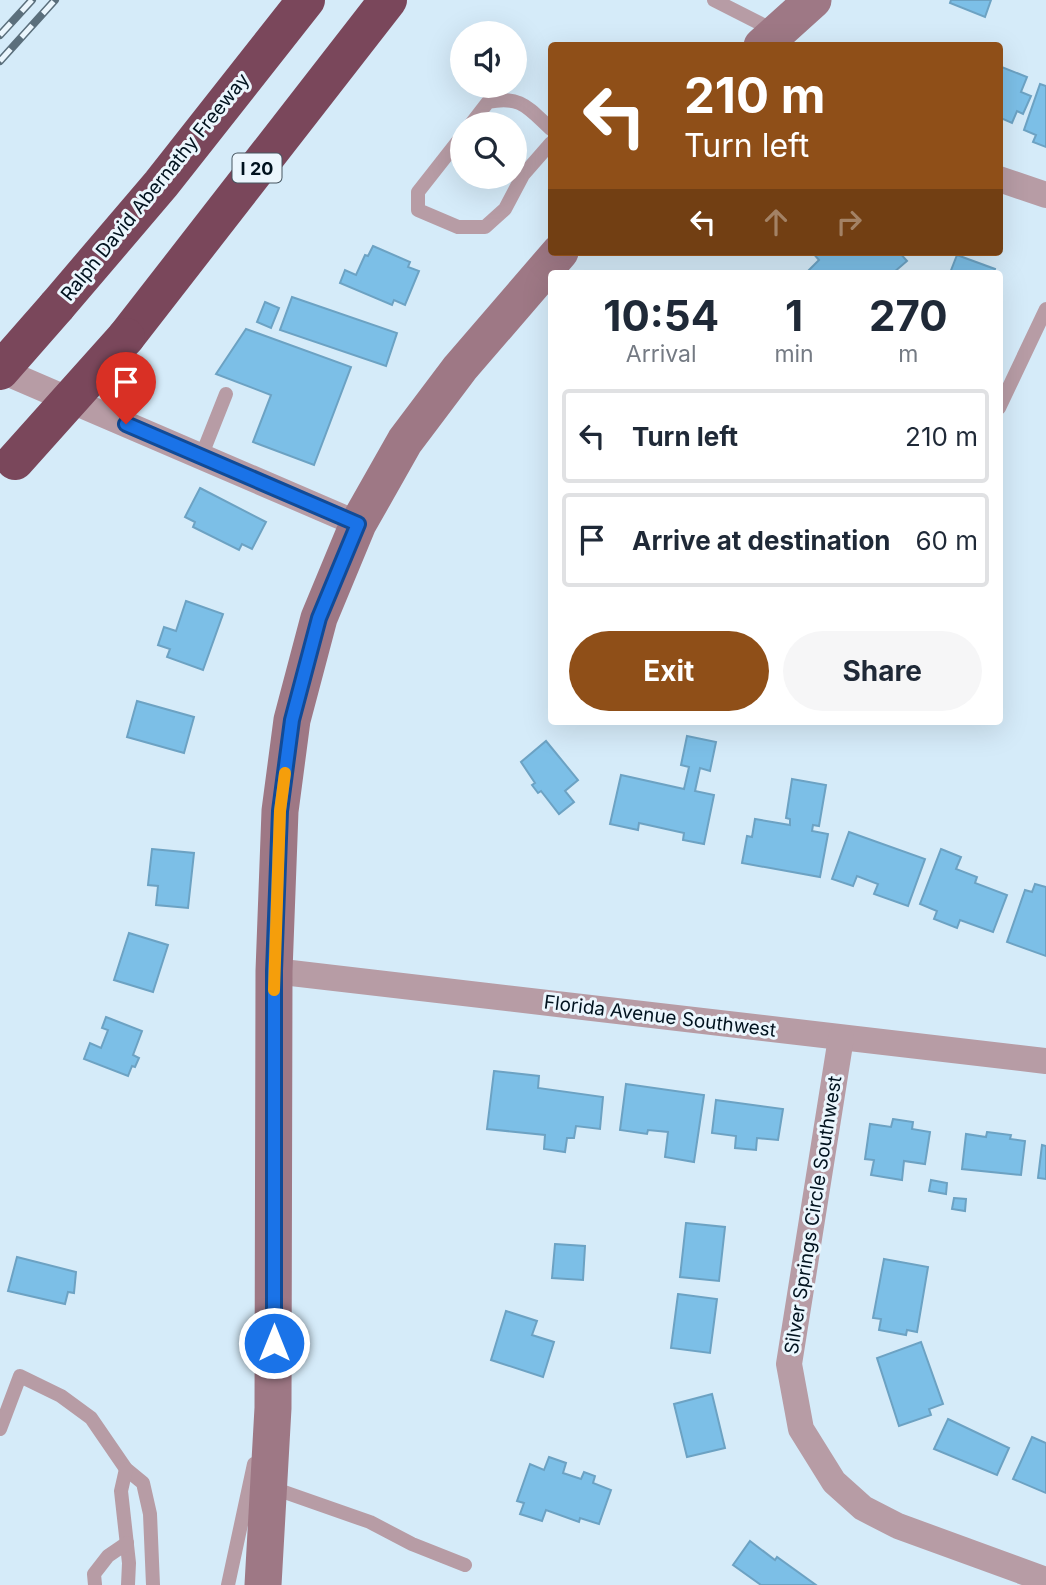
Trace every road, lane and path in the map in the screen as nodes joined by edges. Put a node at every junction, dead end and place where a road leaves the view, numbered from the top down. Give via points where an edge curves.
1 (306, 0) edge
2 (388, 0) edge
3 (714, 0) edge
4 (813, 0) edge
5 (769, 39) edge
6 (480, 112) edge
7 (548, 126) edge
8 (548, 147) edge
9 (450, 151) edge
10 (527, 171) edge
11 (1003, 180) edge
12 (516, 189) edge
13 (1046, 195) edge
14 (557, 256) edge
15 (1046, 309) edge
16 (0, 371) edge
17 (226, 394) dead end
18 (1003, 400) edge
19 (201, 457) junction
20 (7, 469) edge
21 (358, 524) junction
22 (274, 971) junction
23 (841, 1038) junction
24 (1046, 1061) edge
25 (274, 1370) junction
26 (0, 1429) edge
27 (126, 1469) junction
28 (269, 1487) junction
29 (127, 1542) junction
30 (466, 1565) dead end
31 (1046, 1580) edge
32 (95, 1585) edge
33 (128, 1585) edge
34 (153, 1585) edge
35 (228, 1585) edge
36 (263, 1585) edge

1 - 16 highway, Ralph David Abernathy Freeway, bridge via 161,184
2 - 20 highway, I 20, bridge via 126,337
3 - 5 lane
4 - 5 main road
6 - 7 lane via 488,102 506,98 525,104
8 - 10 lane
9 - 12 lane via 418,192 418,210 458,227 485,227 505,209
11 - 13 street
14 - 21 main road via 460,368 405,441
15 - 18 lane
16 - 19 street
17 - 19 lane
19 - 21 street
21 - 22 main road via 319,618 292,720 280,811
22 - 23 street, Florida Avenue Southwest
22 - 25 main road
23 - 24 street, Florida Avenue Southwest
23 - 31 street, Silver Springs Circle Southwest via 789,1364 801,1429 834,1482 863,1508 898,1526
25 - 28 main road
25 - 35 lane
26 - 27 lane via 20,1376 61,1396 91,1418
27 - 29 lane via 121,1490
27 - 34 lane via 143,1483 150,1514
28 - 30 lane via 370,1522
28 - 36 main road
29 - 32 lane via 107,1556 94,1574
29 - 33 lane

